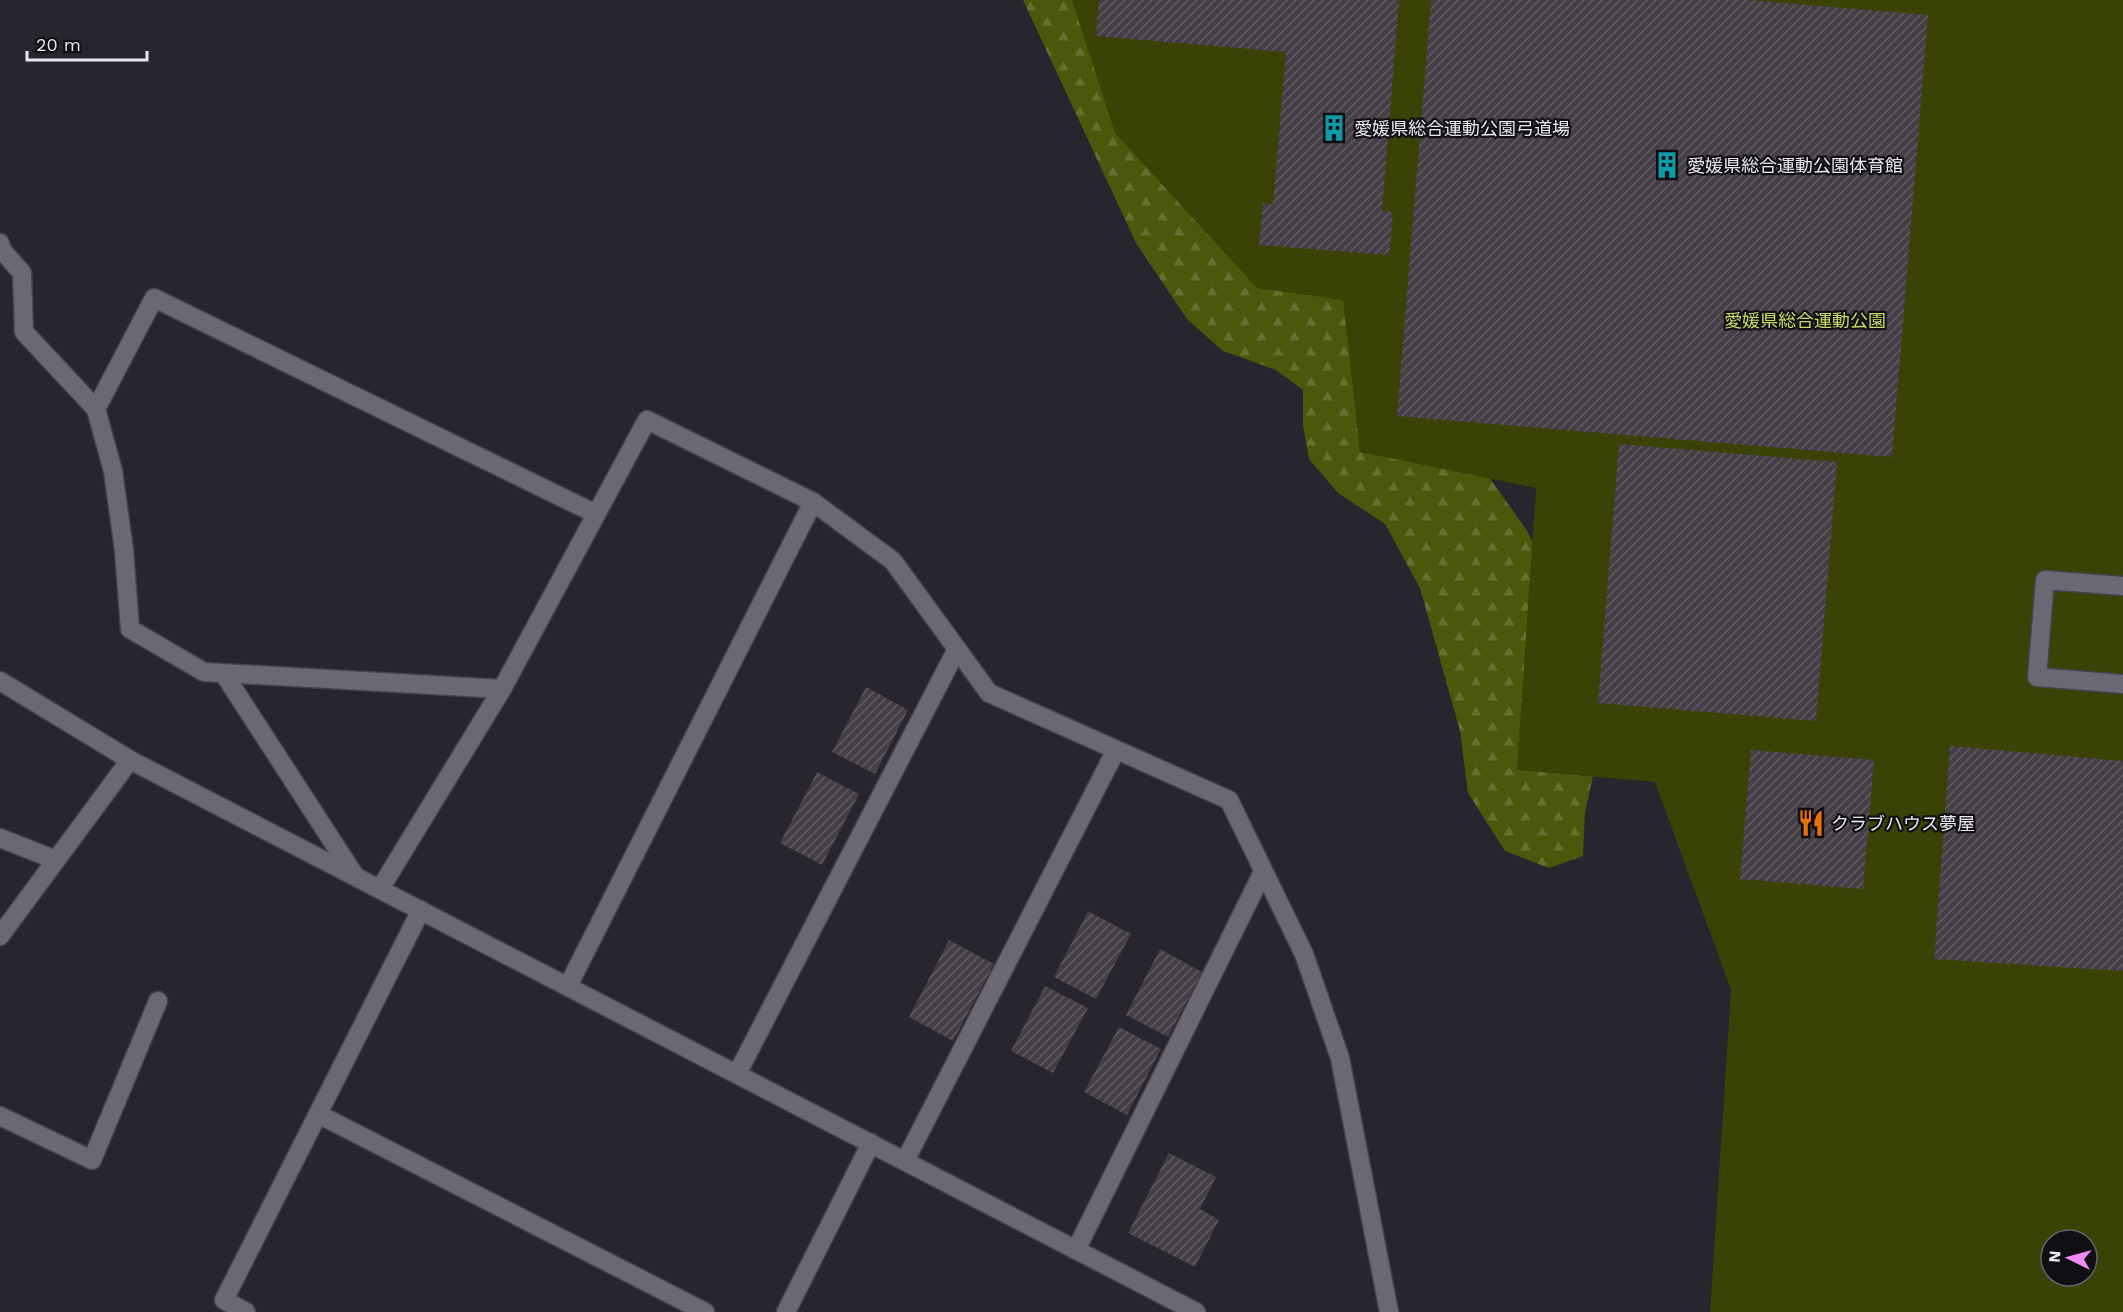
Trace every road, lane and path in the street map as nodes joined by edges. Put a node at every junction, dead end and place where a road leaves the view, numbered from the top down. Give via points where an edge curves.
1 (0, 243) edge
2 (96, 409) junction
3 (813, 502) junction
4 (596, 514) junction
5 (2123, 586) edge
6 (957, 650) junction
7 (224, 674) junction
8 (0, 681) edge
9 (2123, 684) edge
10 (502, 688) junction
11 (1116, 750) junction
12 (130, 760) junction
13 (0, 838) edge
14 (56, 860) junction
15 (1263, 872) junction
16 (356, 877) junction
17 (380, 889) junction
18 (421, 910) junction
19 (0, 936) edge
20 (568, 986) junction
21 (158, 1001) dead end
22 (737, 1074) junction
23 (318, 1114) junction
24 (0, 1116) edge
25 (871, 1143) junction
26 (905, 1161) junction
27 (1076, 1250) junction
28 (246, 1312) edge
29 (705, 1312) edge
30 (786, 1312) edge
31 (1196, 1312) edge
32 (1389, 1312) edge

1 - 2 street via 22,273 24,332
2 - 4 street via 154,298
2 - 7 street via 114,483 124,550 129,629 204,672
3 - 4 street via 647,420
3 - 6 street via 893,561
3 - 20 street
4 - 10 street
5 - 9 street via 2045,580 2037,677
6 - 11 street via 989,693
6 - 22 street
7 - 10 street
7 - 16 street
8 - 12 street
10 - 17 street
11 - 15 street via 1229,800
11 - 26 street
12 - 14 street
12 - 16 street
13 - 14 street
14 - 19 street
15 - 27 street
15 - 32 street via 1304,954 1340,1058
16 - 17 street
17 - 18 street
18 - 20 street
18 - 23 street
20 - 22 street
21 - 24 street via 92,1160
22 - 25 street
23 - 28 street via 224,1300
23 - 29 street
25 - 26 street
25 - 30 street
26 - 27 street
27 - 31 street

